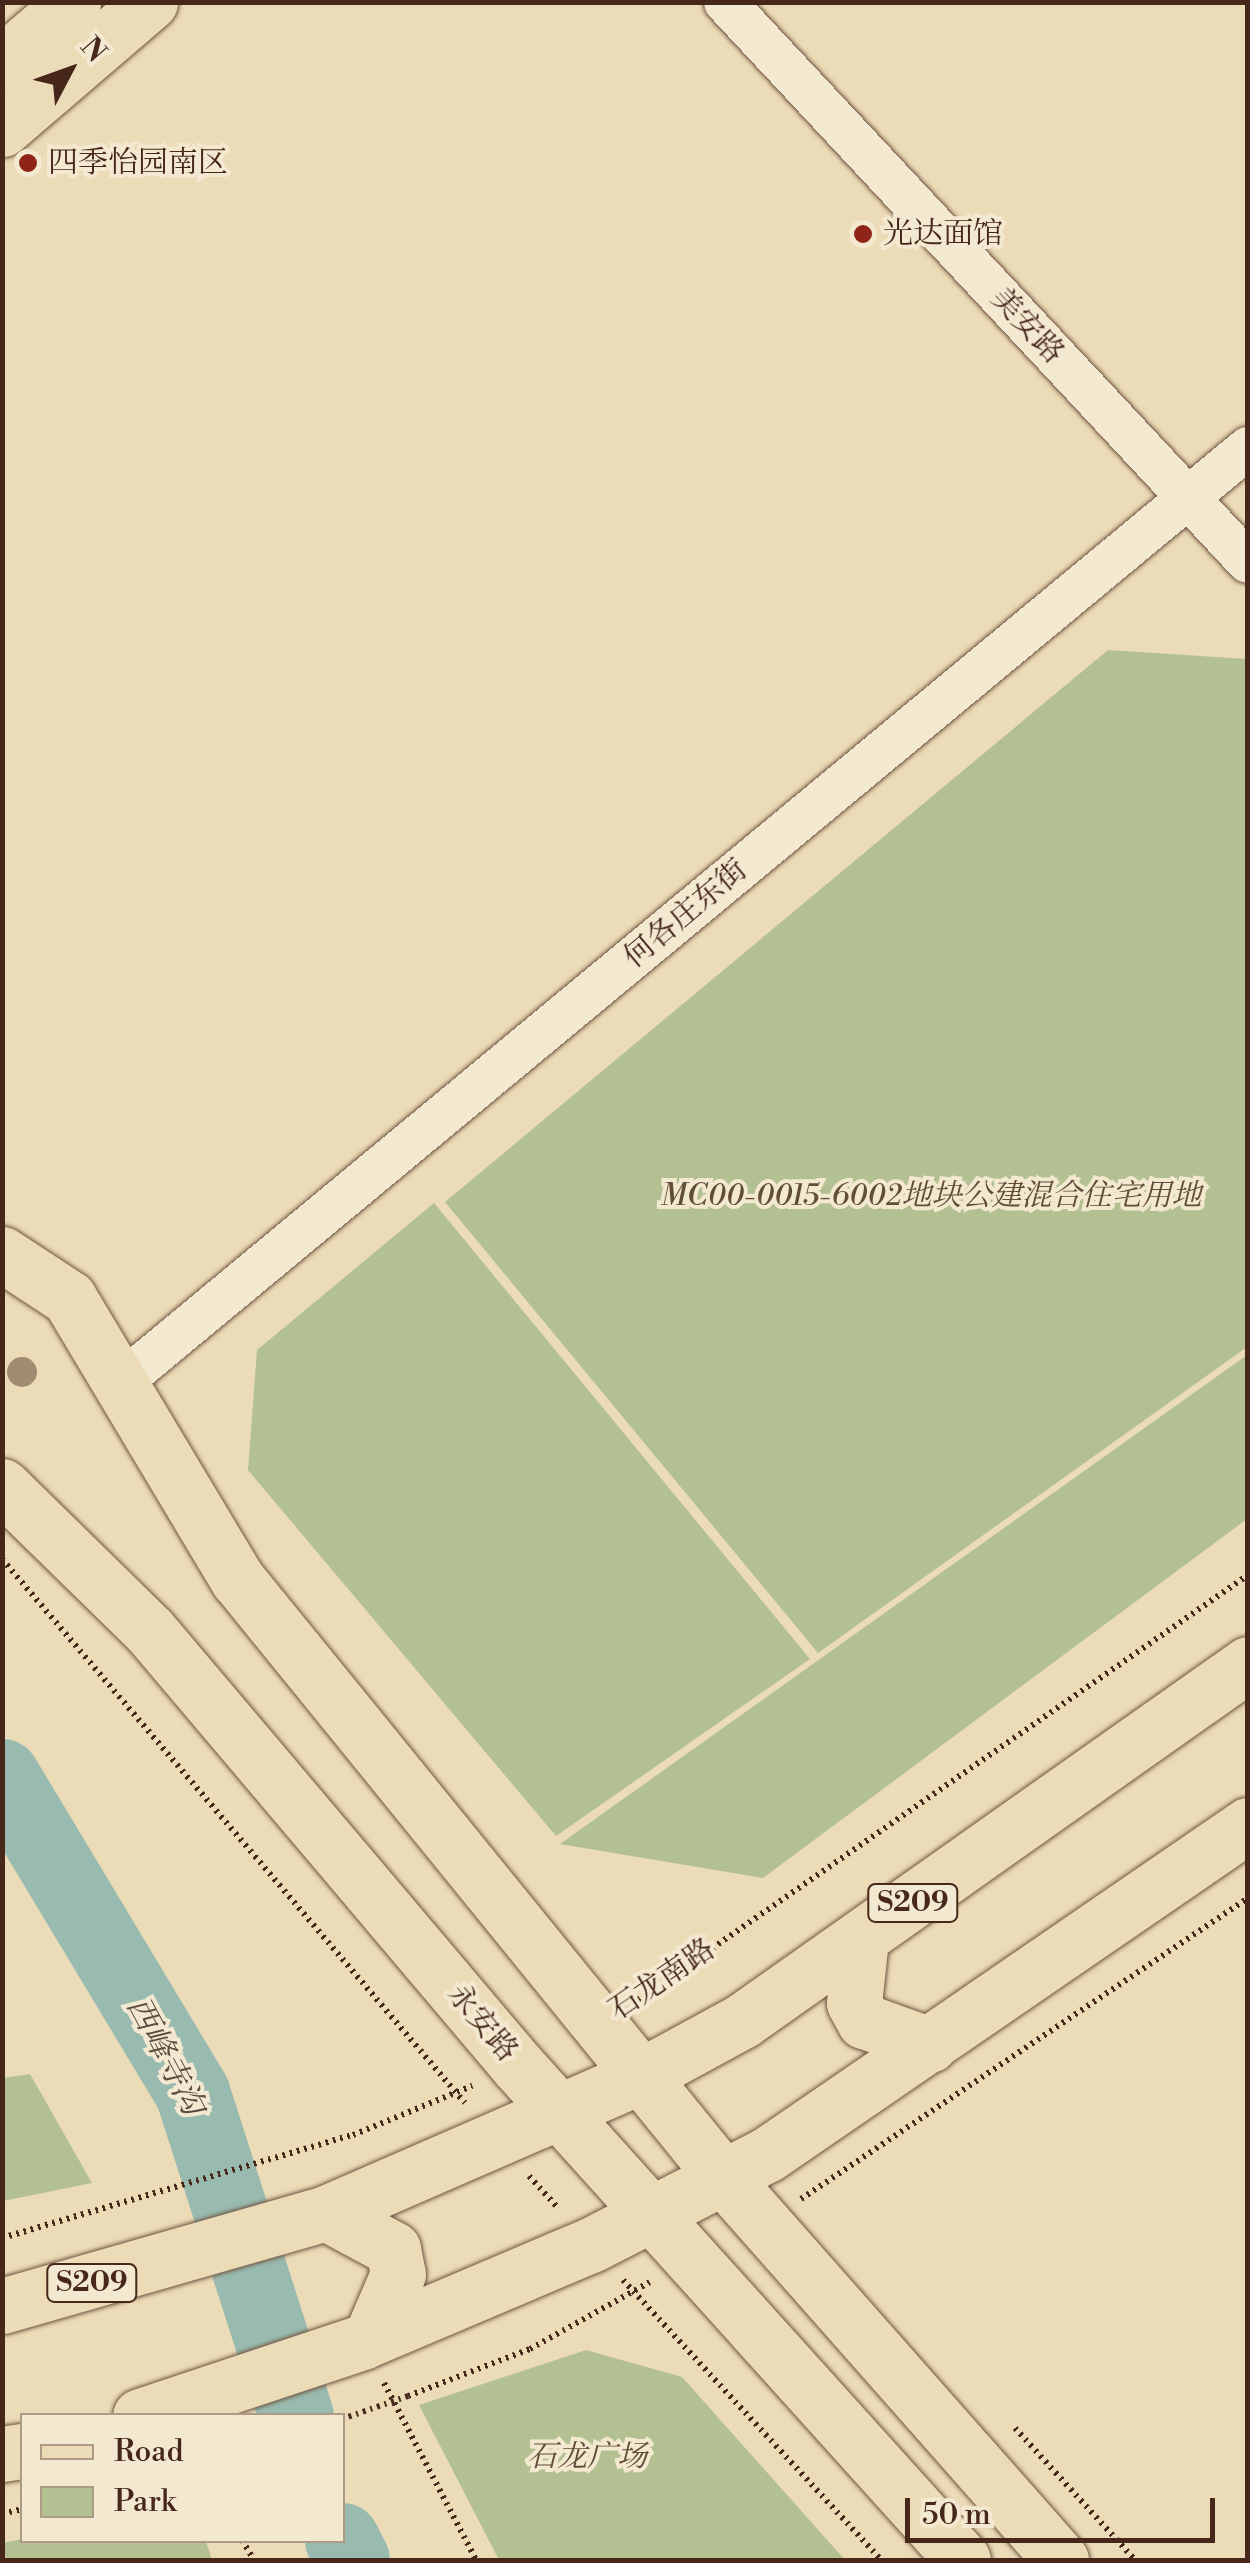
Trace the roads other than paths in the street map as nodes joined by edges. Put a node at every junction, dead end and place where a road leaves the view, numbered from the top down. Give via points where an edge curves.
1 (73, 2) edge
2 (150, 2) edge
3 (725, 2) edge
4 (2, 63) edge
5 (2, 128) edge
6 (1248, 448) edge
7 (1187, 498) junction
8 (1248, 562) edge
9 (2, 1254) edge
10 (125, 1379) junction
11 (2, 1486) edge
12 (1248, 1664) edge
13 (1248, 1825) edge
14 (861, 1938) junction
15 (930, 2045) junction
16 (641, 2076) junction
17 (562, 2116) junction
18 (723, 2177) junction
19 (326, 2213) junction
20 (652, 2214) junction
21 (2, 2306) edge
22 (367, 2340) junction
23 (149, 2413) edge
24 (963, 2560) edge
25 (1061, 2560) edge

1 - 4 main road
2 - 5 main road
3 - 7 street, 美安路
6 - 7 street, 何各庄东街
7 - 8 street, 美安路
7 - 10 street, 何各庄东街
9 - 10 main road via 69,1298
10 - 16 main road via 238,1580
11 - 17 main road, 永安路 via 150,1631
12 - 14 main road, S209
13 - 15 main road
14 - 15 main road via 854,2003 864,2020
14 - 16 main road, S209 via 742,2022
15 - 18 main road
16 - 17 main road, S209
16 - 18 main road
17 - 19 main road, S209
17 - 20 main road, 永安路
18 - 20 main road
18 - 25 main road
19 - 21 main road, S209
19 - 22 main road via 393,2248 398,2274
20 - 22 main road
20 - 24 main road, 永安路
22 - 23 main road

